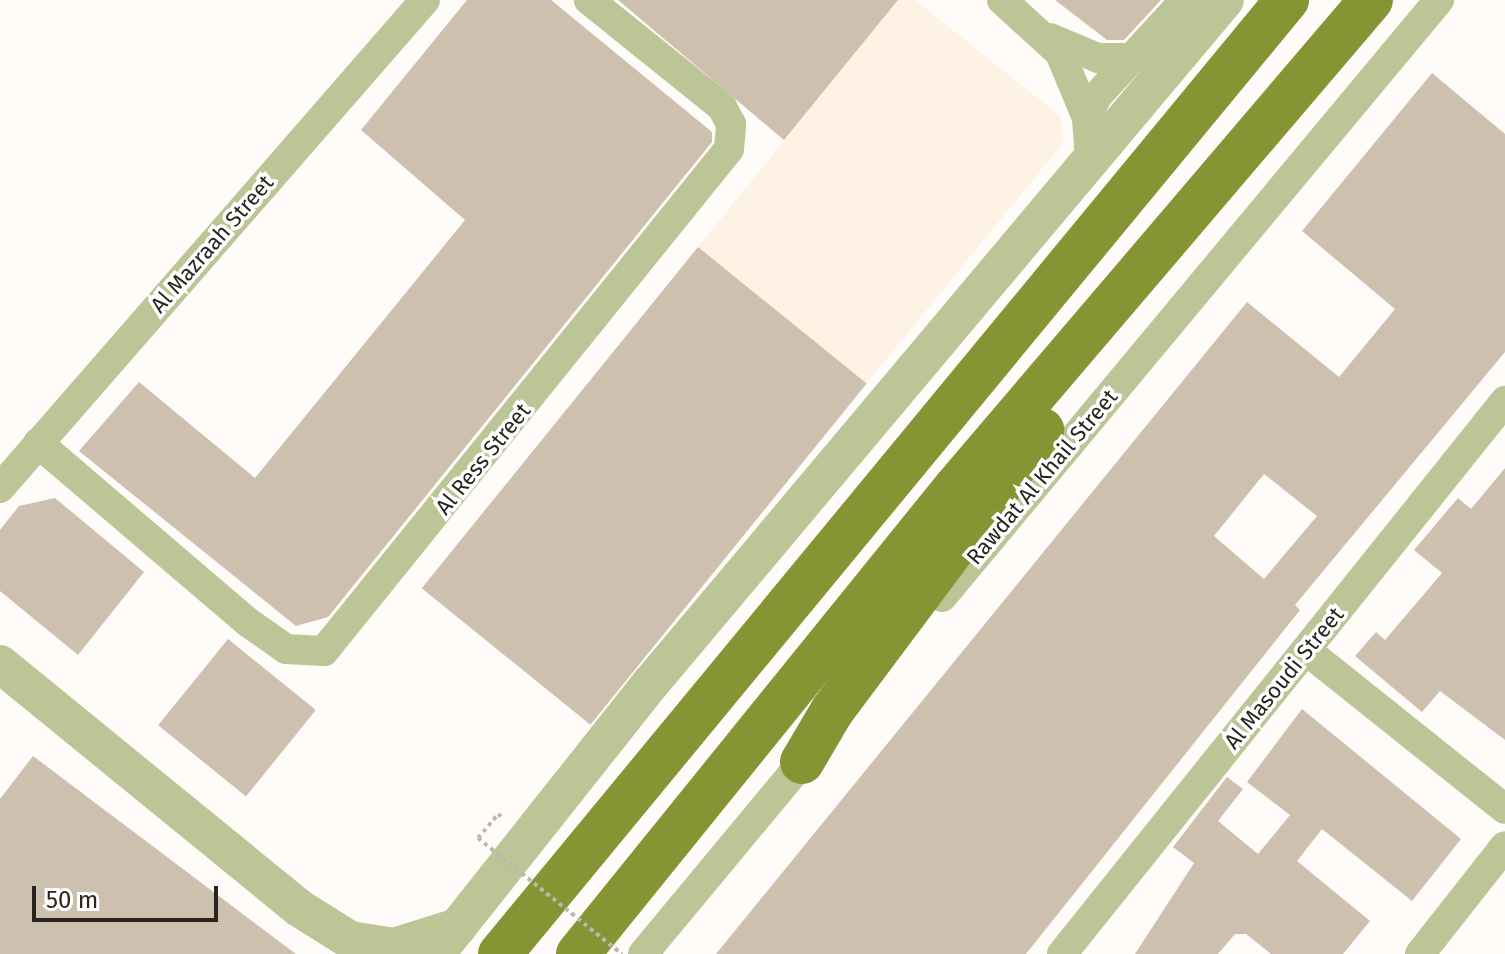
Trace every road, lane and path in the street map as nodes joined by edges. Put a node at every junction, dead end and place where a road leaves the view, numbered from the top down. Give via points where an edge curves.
1 (425, 0) edge
2 (589, 0) edge
3 (1002, 0) edge
4 (1185, 0) edge
5 (1225, 0) edge
6 (1287, 0) edge
7 (1371, 0) edge
8 (1439, 0) edge
9 (1045, 36) junction
10 (1128, 58) junction
11 (1087, 118) junction
12 (1090, 160) junction
13 (1132, 278) junction
14 (1501, 414) edge
15 (38, 443) junction
16 (0, 488) edge
17 (1307, 651) junction
18 (0, 664) edge
19 (802, 762) junction
20 (1505, 809) edge
21 (498, 814) dead end
22 (1505, 846) edge
23 (299, 908) junction
24 (447, 940) edge
25 (334, 954) edge
26 (500, 954) edge
27 (578, 954) edge
28 (622, 954) edge
29 (643, 954) edge
30 (1062, 954) edge
31 (1420, 954) edge

1 - 15 street, Al Mazraah Street
2 - 15 street, Al Ress Street via 722,107 731,124 729,149 324,651 286,649 261,632
3 - 9 street
4 - 10 street
5 - 12 street
6 - 26 main road
7 - 13 main road
8 - 19 street, Rawdat Al Khail Street
9 - 10 street via 1098,58
9 - 11 street via 1073,73
10 - 11 street via 1108,78
11 - 12 street
12 - 24 street via 651,683
13 - 19 main road via 1097,361 966,526
13 - 27 main road
14 - 17 street, Al Masoudi Street
15 - 16 street, Al Mazraah Street
17 - 20 street
17 - 30 street, Al Masoudi Street
18 - 23 street
19 - 29 street, Rawdat Al Khail Street
21 - 28 path, bridge via 478,838
22 - 31 street
23 - 24 street via 376,947
23 - 25 street

